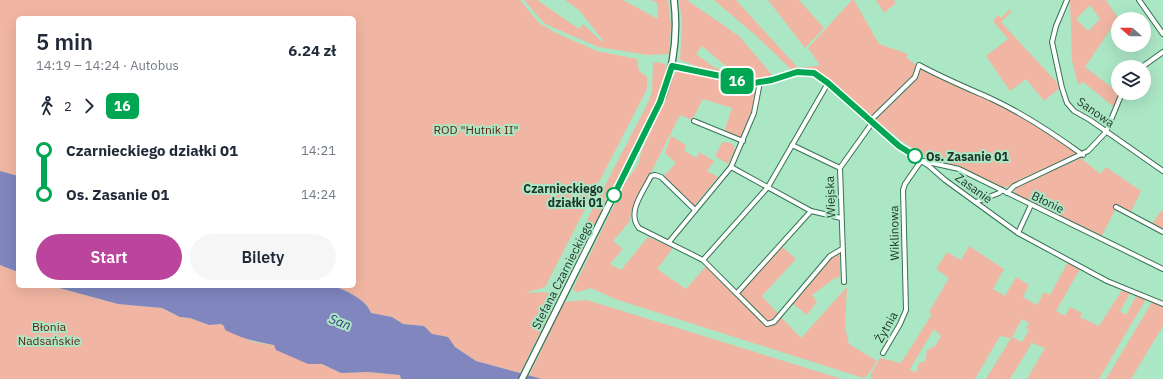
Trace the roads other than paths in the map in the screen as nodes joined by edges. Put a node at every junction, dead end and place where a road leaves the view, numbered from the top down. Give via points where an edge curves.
1 (674, 0) edge
2 (1067, 0) edge
3 (1139, 0) edge
4 (1163, 34) edge
5 (1163, 52) edge
6 (1151, 61) edge
7 (672, 66) junction
8 (760, 82) junction
9 (828, 83) junction
10 (1119, 100) edge
11 (694, 121) dead end
12 (871, 122) junction
13 (1106, 132) junction
14 (743, 141) junction
15 (792, 145) junction
16 (1083, 155) junction
17 (921, 160) junction
18 (731, 167) junction
19 (840, 168) junction
20 (1163, 171) edge
21 (768, 187) junction
22 (1002, 190) junction
23 (1008, 193) junction
24 (976, 202) junction
25 (1031, 204) junction
26 (1116, 207) dead end
27 (694, 210) junction
28 (811, 211) junction
29 (841, 218) junction
30 (1018, 232) junction
31 (1163, 232) edge
32 (669, 242) junction
33 (842, 249) junction
34 (703, 260) junction
35 (1163, 269) edge
36 (844, 282) dead end
37 (737, 293) junction
38 (1163, 304) edge
39 (906, 310) joint
40 (883, 353) dead end
41 (522, 379) edge

1 - 7 street, Stefana Czarnieckiego via 676,37
2 - 13 street, Sanowa via 1052,42 1062,88 1070,108
3 - 4 street
5 - 6 street
7 - 8 street, Zasanie via 739,81
7 - 41 street, Stefana Czarnieckiego via 656,110
8 - 9 street, Zasanie via 801,71 814,73
8 - 14 street via 757,102
9 - 12 street, Zasanie
9 - 15 street
10 - 13 street
11 - 14 street
12 - 16 street, Wiejska via 915,77 919,65 1042,125
12 - 17 street, Zasanie via 899,146
12 - 19 street, Wiejska
13 - 16 street
13 - 20 street, Sanowa
14 - 18 street
15 - 19 street
15 - 21 street
16 - 23 street via 1014,186
17 - 22 street, Błonie via 950,166
17 - 24 street, Zasanie
17 - 39 street, Wiklinowa via 903,190
18 - 21 street
18 - 27 street
19 - 29 street, Wiejska
21 - 28 street
21 - 34 street
22 - 23 street, Błonie
22 - 24 street
23 - 25 street, Błonie
24 - 30 street, Zasanie
25 - 30 street
25 - 35 street, Błonie
26 - 31 street
27 - 32 street
27 - 32 street via 661,177 655,174 652,176 633,213 634,219 639,228
28 - 29 street
28 - 37 street
29 - 33 street, Wiejska
30 - 38 street, Zasanie via 1107,281
32 - 34 street
33 - 36 street, Wiejska
33 - 37 street via 837,250 826,260 770,324 764,322
34 - 37 street
39 - 40 street, Żytnia

